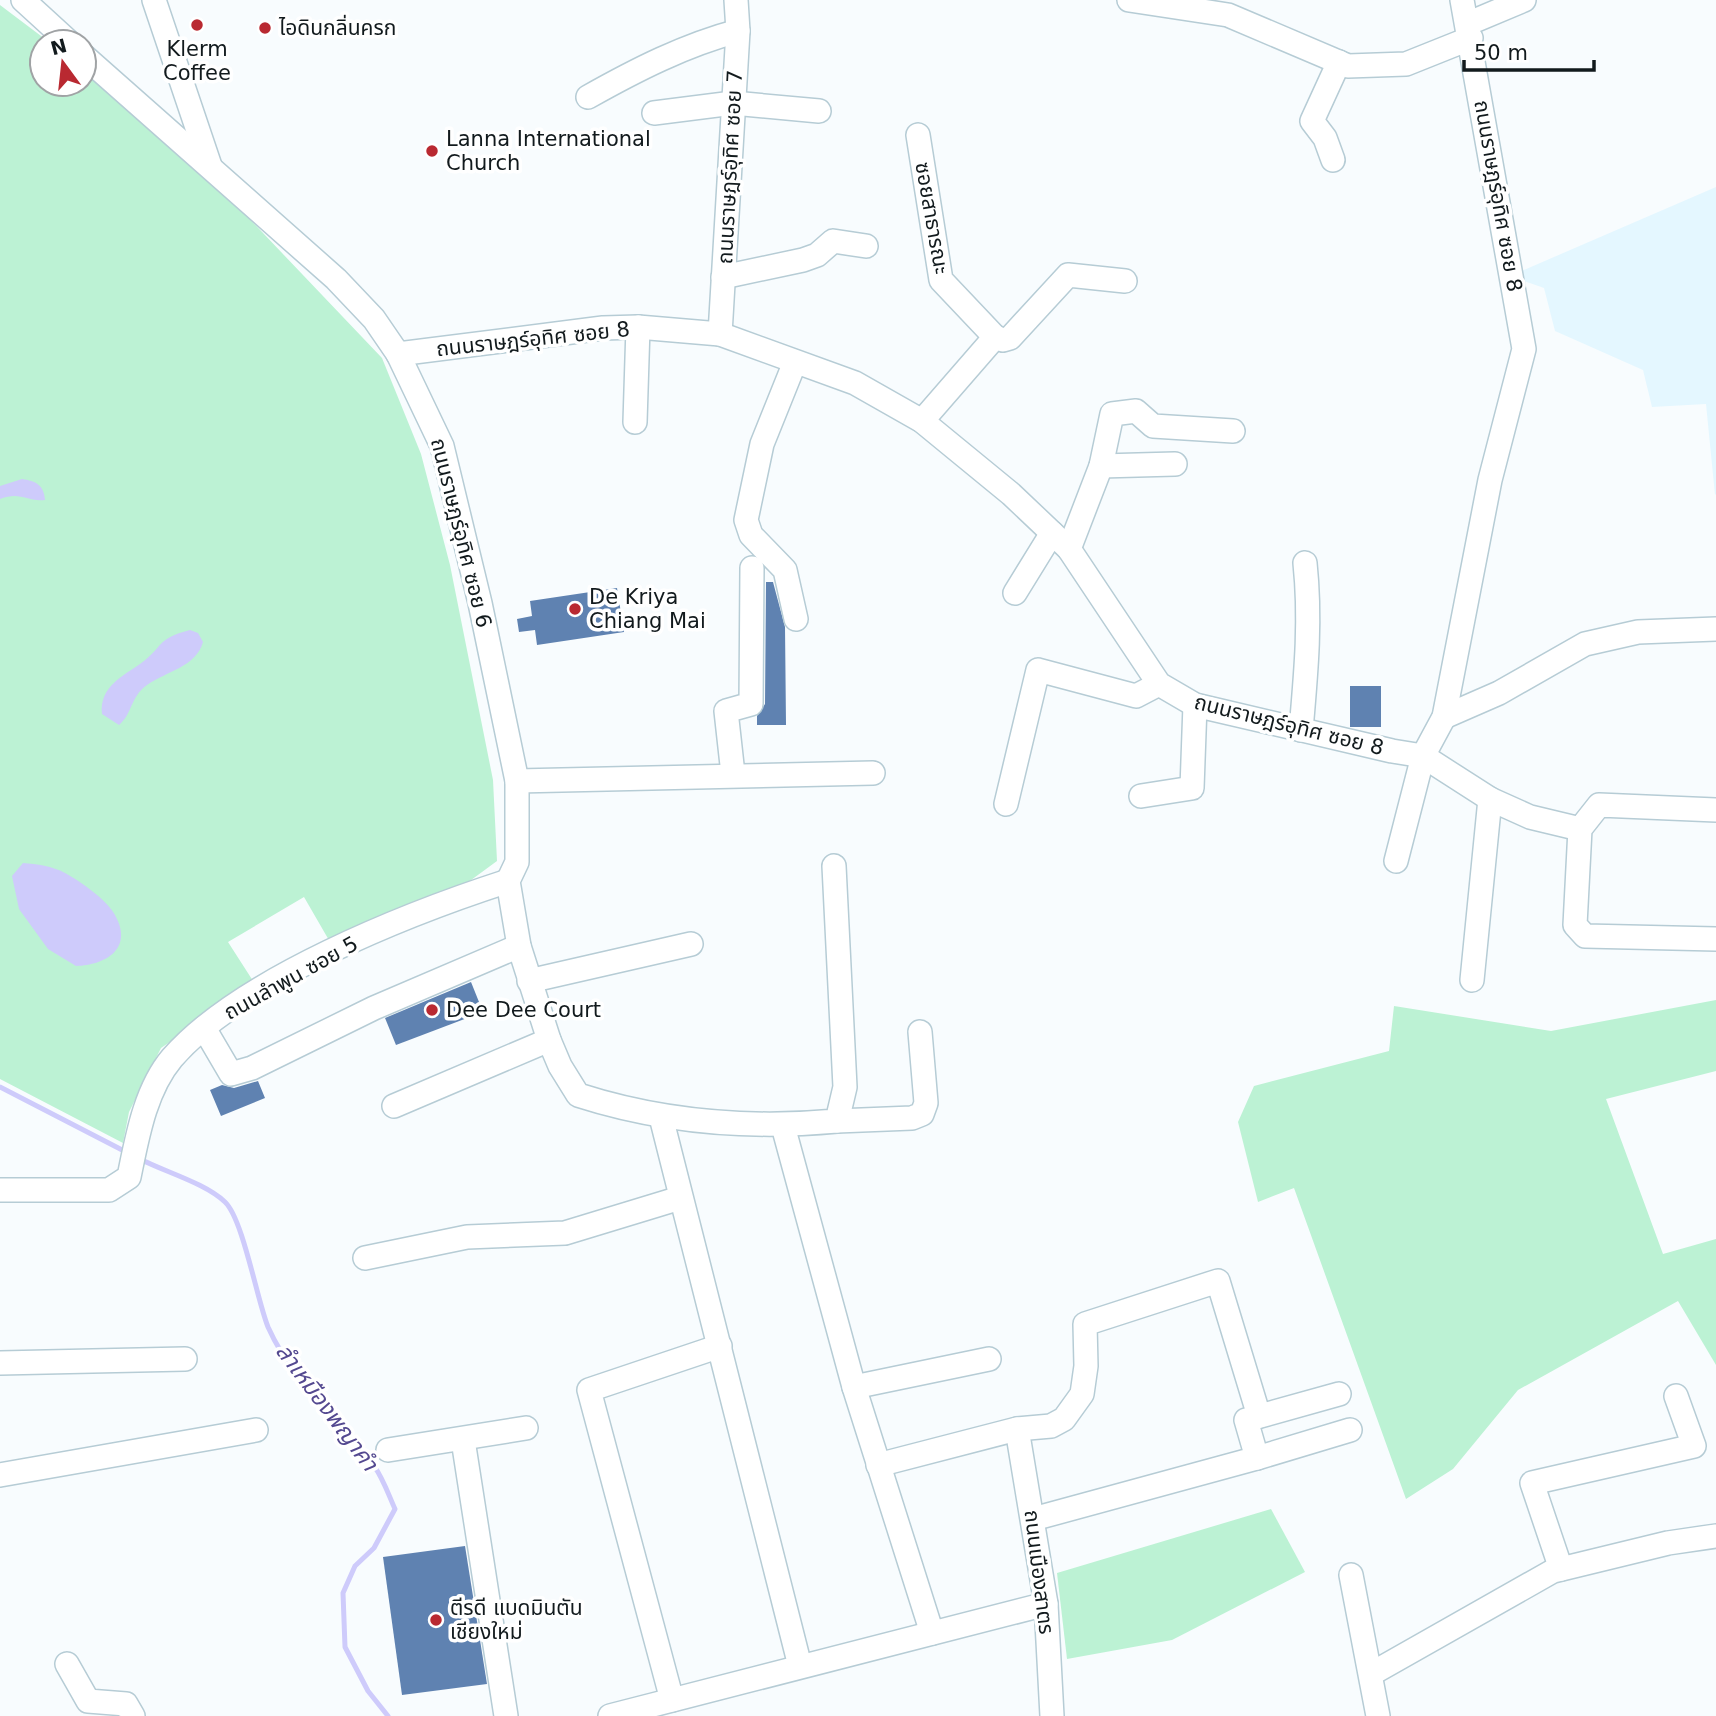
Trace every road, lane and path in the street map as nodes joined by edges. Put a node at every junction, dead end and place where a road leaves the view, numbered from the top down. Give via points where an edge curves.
1 (23, 0) edge
2 (154, 0) edge
3 (736, 0) edge
4 (1129, 0) edge
5 (1462, 0) edge
6 (1524, 0) edge
7 (54, 28) edge
8 (738, 31) junction
9 (1469, 31) junction
10 (1339, 62) junction
11 (98, 68) edge
12 (588, 97) dead end
13 (733, 103) junction
14 (818, 111) dead end
15 (654, 113) dead end
16 (918, 135) dead end
17 (1333, 160) dead end
18 (210, 166) junction
19 (866, 246) dead end
20 (723, 277) junction
21 (1125, 281) dead end
22 (638, 327) junction
23 (720, 334) junction
24 (995, 337) junction
25 (397, 354) junction
26 (795, 362) junction
27 (922, 421) junction
28 (635, 422) dead end
29 (1233, 431) dead end
30 (1175, 464) dead end
31 (1101, 466) junction
32 (1052, 533) junction
33 (1069, 549) junction
34 (1305, 563) dead end
35 (752, 568) dead end
36 (1016, 593) dead end
37 (796, 620) dead end
38 (1716, 629) edge
39 (1159, 684) junction
40 (1195, 705) junction
41 (1444, 717) junction
42 (1301, 730) junction
43 (1423, 756) junction
44 (873, 773) dead end
45 (733, 774) junction
46 (517, 781) junction
47 (1141, 796) dead end
48 (1490, 799) junction
49 (1006, 804) dead end
50 (1716, 810) edge
51 (1580, 829) junction
52 (1396, 861) dead end
53 (834, 866) dead end
54 (508, 881) junction
55 (1716, 939) edge
56 (691, 944) dead end
57 (519, 946) junction
58 (1472, 980) dead end
59 (529, 981) junction
60 (204, 1028) junction
61 (920, 1032) dead end
62 (549, 1040) junction
63 (394, 1106) dead end
64 (662, 1117) junction
65 (837, 1121) junction
66 (783, 1126) junction
67 (0, 1190) edge
68 (680, 1198) junction
69 (365, 1258) dead end
70 (720, 1346) junction
71 (185, 1359) dead end
72 (989, 1359) dead end
73 (0, 1363) edge
74 (854, 1387) junction
75 (1339, 1394) dead end
76 (1676, 1396) dead end
77 (1259, 1416) junction
78 (526, 1429) dead end
79 (1017, 1429) junction
80 (256, 1430) dead end
81 (1350, 1430) dead end
82 (463, 1440) junction
83 (388, 1450) dead end
84 (1257, 1458) junction
85 (878, 1465) junction
86 (0, 1475) edge
87 (1033, 1519) junction
88 (1716, 1536) edge
89 (1561, 1569) junction
90 (1351, 1575) dead end
91 (1046, 1604) junction
92 (932, 1633) junction
93 (67, 1664) dead end
94 (800, 1666) junction
95 (1371, 1674) junction
96 (672, 1700) junction
97 (133, 1716) edge
98 (506, 1716) edge
99 (610, 1716) edge
100 (1052, 1716) edge
101 (1378, 1716) edge

1 - 7 street
2 - 18 street
3 - 8 street, ถนนราษฎร์อุทิศ ซอย 7
4 - 10 street via 1228,15
5 - 9 street, ถนนราษฎร์อุทิศ ซอย 8
6 - 9 street
8 - 12 street via 677,51
8 - 13 street, ถนนราษฎร์อุทิศ ซอย 7
9 - 10 street via 1406,64 1377,67
9 - 41 street, ถนนราษฎร์อุทิศ ซอย 8 via 1524,349 1490,480
10 - 17 street via 1312,121
11 - 18 street, ถนนราษฎร์อุทิศ ซอย 6
13 - 14 street
13 - 15 street
13 - 20 street, ถนนราษฎร์อุทิศ ซอย 7
16 - 24 street, ซอยสาธารณะ via 940,280
18 - 25 street, ถนนราษฎร์อุทิศ ซอย 6 via 336,279 374,319
19 - 20 street via 833,241 803,260
20 - 23 street, ถนนราษฎร์อุทิศ ซอย 7
21 - 24 street via 1068,275 1010,338
22 - 23 street, ถนนราษฎร์อุทิศ ซอย 8
22 - 25 street, ถนนราษฎร์อุทิศ ซอย 8
22 - 28 street
23 - 26 street, ถนนราษฎร์อุทิศ ซอย 8
24 - 27 street
25 - 46 street, ถนนราษฎร์อุทิศ ซอย 6 via 431,418 451,477
26 - 27 street, ถนนราษฎร์อุทิศ ซอย 8 via 855,383
26 - 37 street via 762,444 746,520 751,535 785,569
27 - 32 street, ถนนราษฎร์อุทิศ ซอย 8
29 - 31 street via 1153,426 1139,412 1117,411 1110,418
30 - 31 street
31 - 33 street
32 - 33 street, ถนนราษฎร์อุทิศ ซอย 8
32 - 36 street
33 - 39 street, ถนนราษฎร์อุทิศ ซอย 8
34 - 42 street via 1310,607
35 - 45 street via 751,704 726,711
38 - 41 street via 1638,632 1585,644 1499,693
39 - 40 street, ถนนราษฎร์อุทิศ ซอย 8
39 - 49 street via 1136,695 1038,670
40 - 42 street, ถนนราษฎร์อุทิศ ซอย 8
40 - 47 street via 1192,788
41 - 43 street, ถนนราษฎร์อุทิศ ซอย 8
42 - 43 street, ถนนราษฎร์อุทิศ ซอย 8
43 - 48 street
43 - 52 street
44 - 45 street
45 - 46 street
46 - 54 street, ถนนราษฎร์อุทิศ ซอย 6 via 517,862
48 - 51 street via 1530,817
48 - 58 street
50 - 51 street via 1599,805
51 - 55 street via 1575,925 1585,936
53 - 65 street via 845,1087
54 - 57 street, ถนนราษฎร์อุทิศ ซอย 6
54 - 60 street, ถนนลำพูน ซอย 5 via 399,920 297,970
56 - 59 street
57 - 59 street, ถนนราษฎร์อุทิศ ซอย 6
57 - 60 street via 230,1074
59 - 62 street, ถนนราษฎร์อุทิศ ซอย 6
60 - 67 street, ถนนลำพูน ซอย 5 via 171,1060 154,1087 129,1177 109,1190
61 - 65 street via 926,1103 922,1114
62 - 63 street
62 - 64 street, ถนนราษฎร์อุทิศ ซอย 6 via 578,1095
64 - 66 street
64 - 68 street
65 - 66 street
66 - 74 street
68 - 69 street via 565,1233 467,1237
68 - 70 street
70 - 94 street
70 - 96 street via 589,1390
71 - 73 street
72 - 74 street
74 - 85 street
75 - 77 street
76 - 89 street via 1694,1446 1532,1483
77 - 79 street via 1218,1281 1085,1324 1082,1394 1065,1419 1051,1426
77 - 84 street via 1246,1420
78 - 82 street
79 - 85 street
79 - 87 street, ถนนเมืองสาตร
80 - 86 street
81 - 84 street
82 - 83 street
82 - 98 street
84 - 87 street
85 - 92 street
87 - 91 street, ถนนเมืองสาตร
88 - 89 street
89 - 95 street
90 - 95 street
91 - 92 street
91 - 100 street, ถนนเมืองสาตร
92 - 94 street
93 - 97 street via 88,1701 126,1704
94 - 96 street
95 - 101 street
96 - 99 street

